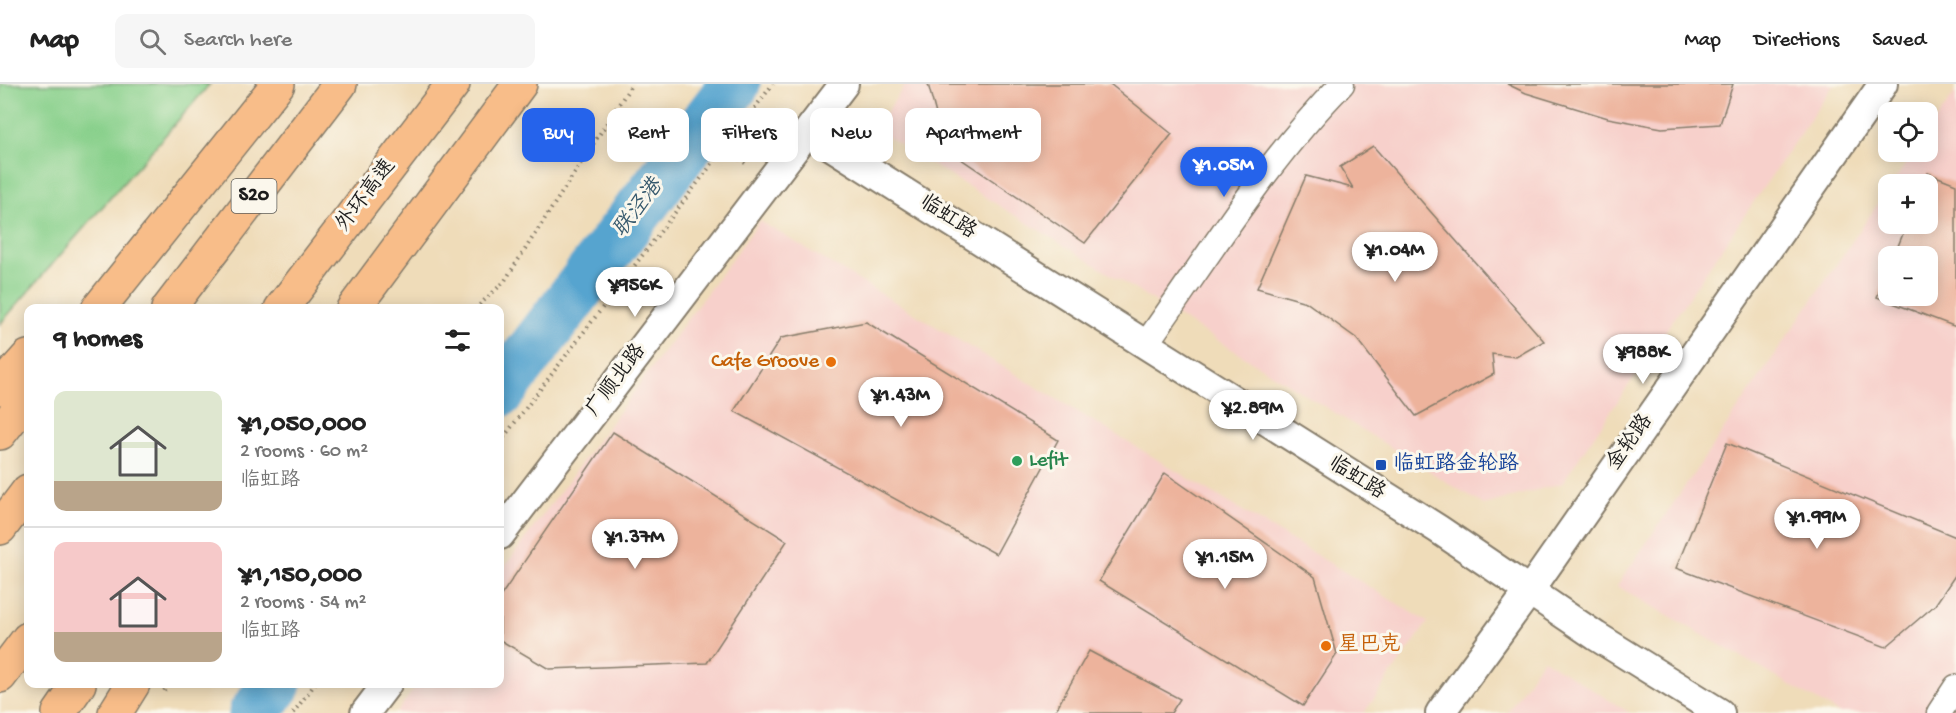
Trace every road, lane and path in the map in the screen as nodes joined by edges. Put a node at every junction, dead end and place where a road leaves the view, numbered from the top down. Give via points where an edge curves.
1 (278, 84) edge
2 (340, 84) edge
3 (453, 84) edge
4 (520, 84) edge
5 (632, 84) edge
6 (773, 84) edge
7 (844, 84) edge
8 (1342, 84) edge
9 (1883, 84) edge
10 (809, 132) junction
11 (210, 168) junction
12 (377, 276) junction
13 (80, 304) edge
14 (102, 304) edge
15 (172, 304) edge
16 (285, 304) edge
17 (357, 304) edge
18 (361, 304) edge
19 (480, 304) edge
20 (1145, 345) junction
21 (24, 361) edge
22 (0, 387) edge
23 (24, 402) edge
24 (0, 433) edge
25 (504, 437) edge
26 (24, 496) edge
27 (0, 528) edge
28 (504, 530) edge
29 (1530, 590) junction
30 (24, 644) edge
31 (0, 676) edge
32 (1956, 687) edge
33 (76, 688) edge
34 (131, 688) edge
35 (312, 688) edge
36 (384, 688) edge
37 (59, 713) edge
38 (115, 713) edge
39 (293, 713) edge
40 (365, 713) edge
41 (1440, 713) edge
42 (1720, 713) edge
43 (1939, 713) edge

1 - 11 highway
2 - 15 highway, S20
3 - 16 highway, 外环高速
4 - 12 highway
5 - 19 path via 504,282
6 - 25 path
7 - 10 street, 广顺北路
8 - 20 street via 1283,150
9 - 29 street, 金轮路
10 - 20 street, 临虹路
10 - 28 street, 广顺北路
11 - 13 highway
11 - 14 highway
12 - 17 highway
12 - 18 highway
20 - 29 street, 临虹路
21 - 22 highway
23 - 24 highway
26 - 27 highway
29 - 41 street, 金轮路
29 - 42 street, 临虹路
30 - 31 highway
32 - 43 street
33 - 37 highway
34 - 38 highway
35 - 39 path
36 - 40 street

